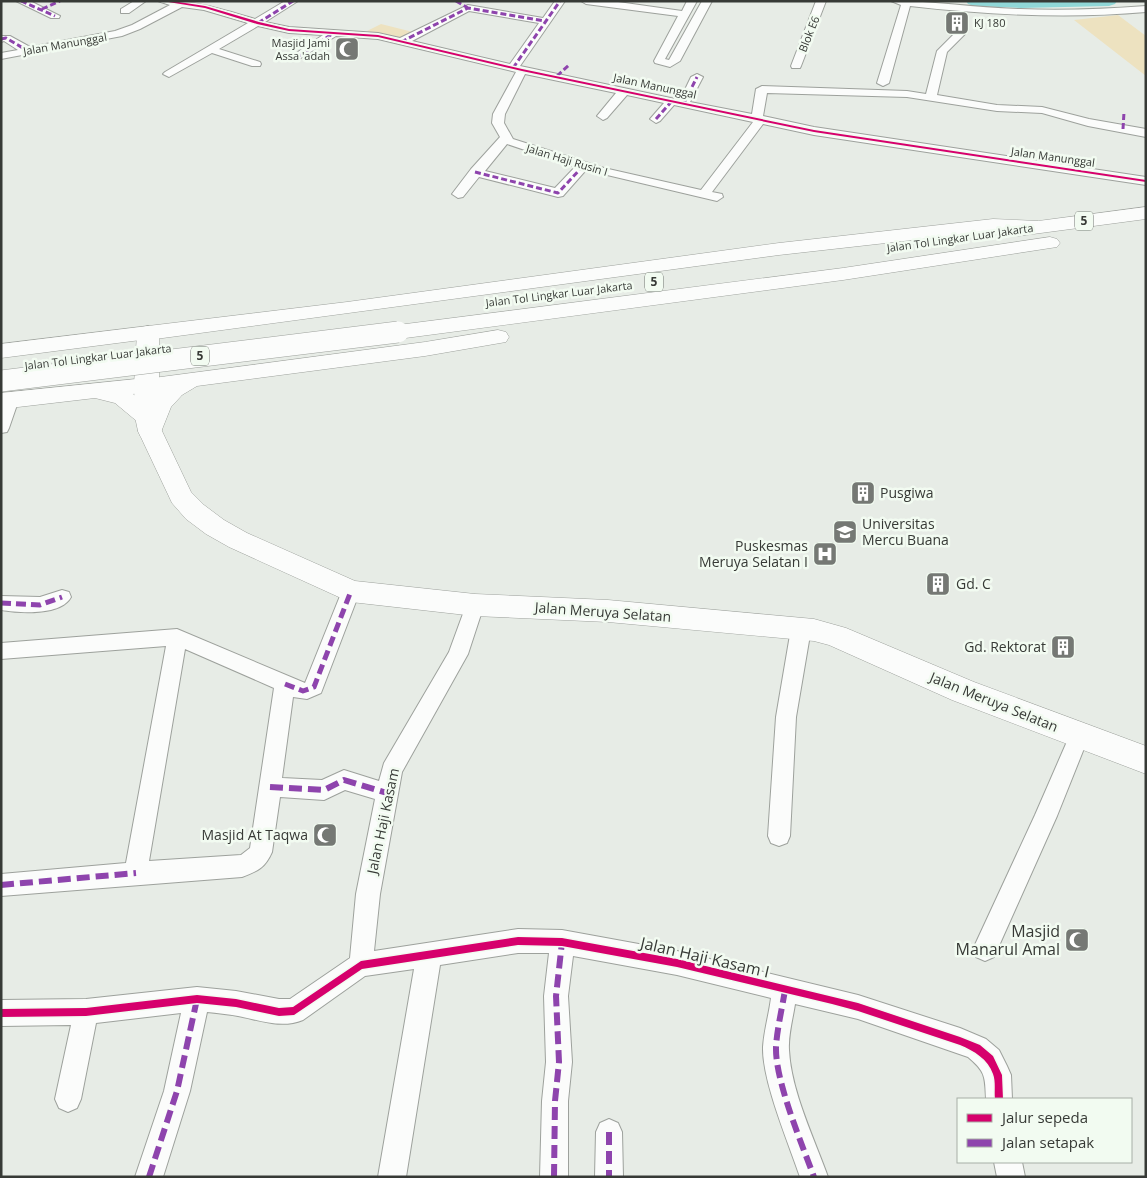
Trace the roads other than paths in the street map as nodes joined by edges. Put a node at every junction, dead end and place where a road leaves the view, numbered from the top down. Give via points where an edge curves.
1 (21, 1) edge
2 (60, 1) edge
3 (141, 1) edge
4 (162, 1) edge
5 (293, 1) edge
6 (456, 1) edge
7 (560, 1) edge
8 (586, 1) edge
9 (692, 1) edge
10 (707, 1) edge
11 (821, 1) edge
12 (901, 2) edge
13 (181, 3) junction
14 (468, 8) junction
15 (42, 9) junction
16 (1146, 9) edge
17 (125, 11) dead end
18 (1128, 11) junction
19 (684, 14) junction
20 (55, 16) dead end
21 (1140, 20) dead end
22 (545, 22) junction
23 (258, 23) junction
24 (332, 34) junction
25 (960, 34) dead end
26 (1, 39) edge
27 (401, 42) junction
28 (212, 50) junction
29 (28, 51) junction
30 (1, 56) edge
31 (296, 58) dead end
32 (256, 64) dead end
33 (569, 65) dead end
34 (796, 66) dead end
35 (517, 69) junction
36 (169, 74) dead end
37 (557, 76) junction
38 (697, 77) dead end
39 (883, 83) dead end
40 (625, 90) junction
41 (931, 98) junction
42 (672, 101) junction
43 (684, 103) junction
44 (1124, 112) dead end
45 (603, 116) dead end
46 (656, 119) dead end
47 (759, 119) junction
48 (1123, 129) junction
49 (1146, 133) edge
50 (506, 138) junction
51 (583, 166) junction
52 (475, 172) junction
53 (1146, 181) edge
54 (458, 194) dead end
55 (1146, 213) edge
56 (1037, 227) junction
57 (1146, 229) edge
58 (843, 274) junction
59 (148, 332) junction
60 (124, 335) junction
61 (1, 351) edge
62 (1, 369) edge
63 (195, 379) junction
64 (146, 385) junction
65 (96, 390) junction
66 (5, 394) edge
67 (148, 424) junction
68 (1, 428) edge
69 (351, 590) junction
70 (62, 597) dead end
71 (1, 603) edge
72 (475, 605) junction
73 (801, 629) junction
74 (177, 637) junction
75 (1, 651) edge
76 (284, 684) junction
77 (1079, 736) junction
78 (1146, 760) edge
79 (270, 787) junction
80 (388, 793) junction
81 (779, 836) dead end
82 (136, 873) junction
83 (1, 885) edge
84 (562, 942) junction
85 (985, 949) dead end
86 (429, 955) junction
87 (362, 965) junction
88 (785, 990) junction
89 (198, 999) junction
90 (86, 1012) junction
91 (1, 1013) edge
92 (999, 1098) edge
93 (68, 1099) dead end
94 (608, 1132) dead end
95 (1008, 1163) edge
96 (149, 1177) edge
97 (392, 1177) edge
98 (554, 1177) edge
99 (610, 1177) edge
100 (814, 1177) edge
101 (1011, 1177) edge

1 - 15 street
2 - 15 street
3 - 17 street
4 - 13 street, Jalan Manunggal
5 - 23 street
6 - 14 street
7 - 22 street
8 - 19 street
9 - 19 street
10 - 19 street via 675,61 670,64 659,61
11 - 34 street, Blok E6
12 - 18 street via 1024,14
12 - 39 street
13 - 23 street, Jalan Manunggal
13 - 29 street, Jalan Manunggal via 118,34
14 - 22 street
14 - 27 street
15 - 20 street
16 - 18 street
18 - 21 street
22 - 35 street
23 - 24 street, Jalan Manunggal
23 - 28 street
24 - 27 street, Jalan Manunggal via 364,34
24 - 31 street
25 - 41 street via 942,51
26 - 29 street via 6,38
27 - 35 street, Jalan Manunggal
28 - 32 street
28 - 36 street
29 - 30 street, Jalan Manunggal
33 - 37 street
35 - 37 street, Jalan Manunggal
35 - 50 street via 499,114 498,123
37 - 40 street, Jalan Manunggal
38 - 43 street
40 - 42 street, Jalan Manunggal
40 - 45 street
41 - 47 street via 891,92 762,89
41 - 48 street via 996,108 1042,110
42 - 43 street, Jalan Manunggal
42 - 46 street
43 - 47 street, Jalan Manunggal
44 - 48 street
47 - 51 street, Jalan Haji Rusin I via 711,195
47 - 53 street, Jalan Manunggal via 835,135
48 - 49 street
50 - 51 street, Jalan Haji Rusin I
50 - 52 street
51 - 52 street via 558,193
52 - 54 street
55 - 56 main road, Jalan Tol Lingkar Luar Jakarta / 5
56 - 59 main road via 993,225 779,249
56 - 62 main road, Jalan Tol Lingkar Luar Jakarta / 5 via 754,269
57 - 58 main road, Jalan Tol Lingkar Luar Jakarta / 5
58 - 63 main road via 797,290 760,297 425,349
58 - 66 main road, Jalan Tol Lingkar Luar Jakarta / 5, bridge via 398,332
59 - 60 main road
59 - 64 main road, Jalan Meruya Selatan
60 - 61 main road
60 - 65 main road via 138,342 136,370 126,380
63 - 64 main road
63 - 67 main road via 176,388 161,401
64 - 65 main road
64 - 67 main road, Jalan Meruya Selatan
65 - 66 main road
65 - 67 main road via 123,398
66 - 68 street
67 - 69 main road, Jalan Meruya Selatan via 181,498 195,512 238,540
69 - 72 main road, Jalan Meruya Selatan
69 - 76 street via 314,687 300,691
70 - 71 street via 50,604
72 - 73 main road, Jalan Meruya Selatan via 608,611
72 - 80 street, Jalan Haji Kasam via 458,654 392,770
73 - 77 main road, Jalan Meruya Selatan via 836,636
73 - 81 street via 786,717
74 - 75 street
74 - 76 street
74 - 82 street
76 - 79 street
77 - 78 main road, Jalan Meruya Selatan
77 - 85 street
79 - 80 street via 324,790 344,780
79 - 82 street via 261,852 250,863
80 - 87 street, Jalan Haji Kasam via 368,894
82 - 83 street
84 - 86 street, Jalan Haji Kasam I via 518,941
84 - 88 street, Jalan Haji Kasam I via 677,963
84 - 98 street via 556,996 559,1062
86 - 87 street, Jalan Haji Kasam I
86 - 97 street
87 - 89 street via 294,1011 279,1012
88 - 92 street, Jalan Haji Kasam I via 858,1007 977,1048 990,1058 998,1075
88 - 100 street via 777,1061
89 - 90 street
89 - 96 street via 177,1091
90 - 91 street
90 - 93 street
94 - 99 street
95 - 101 street

